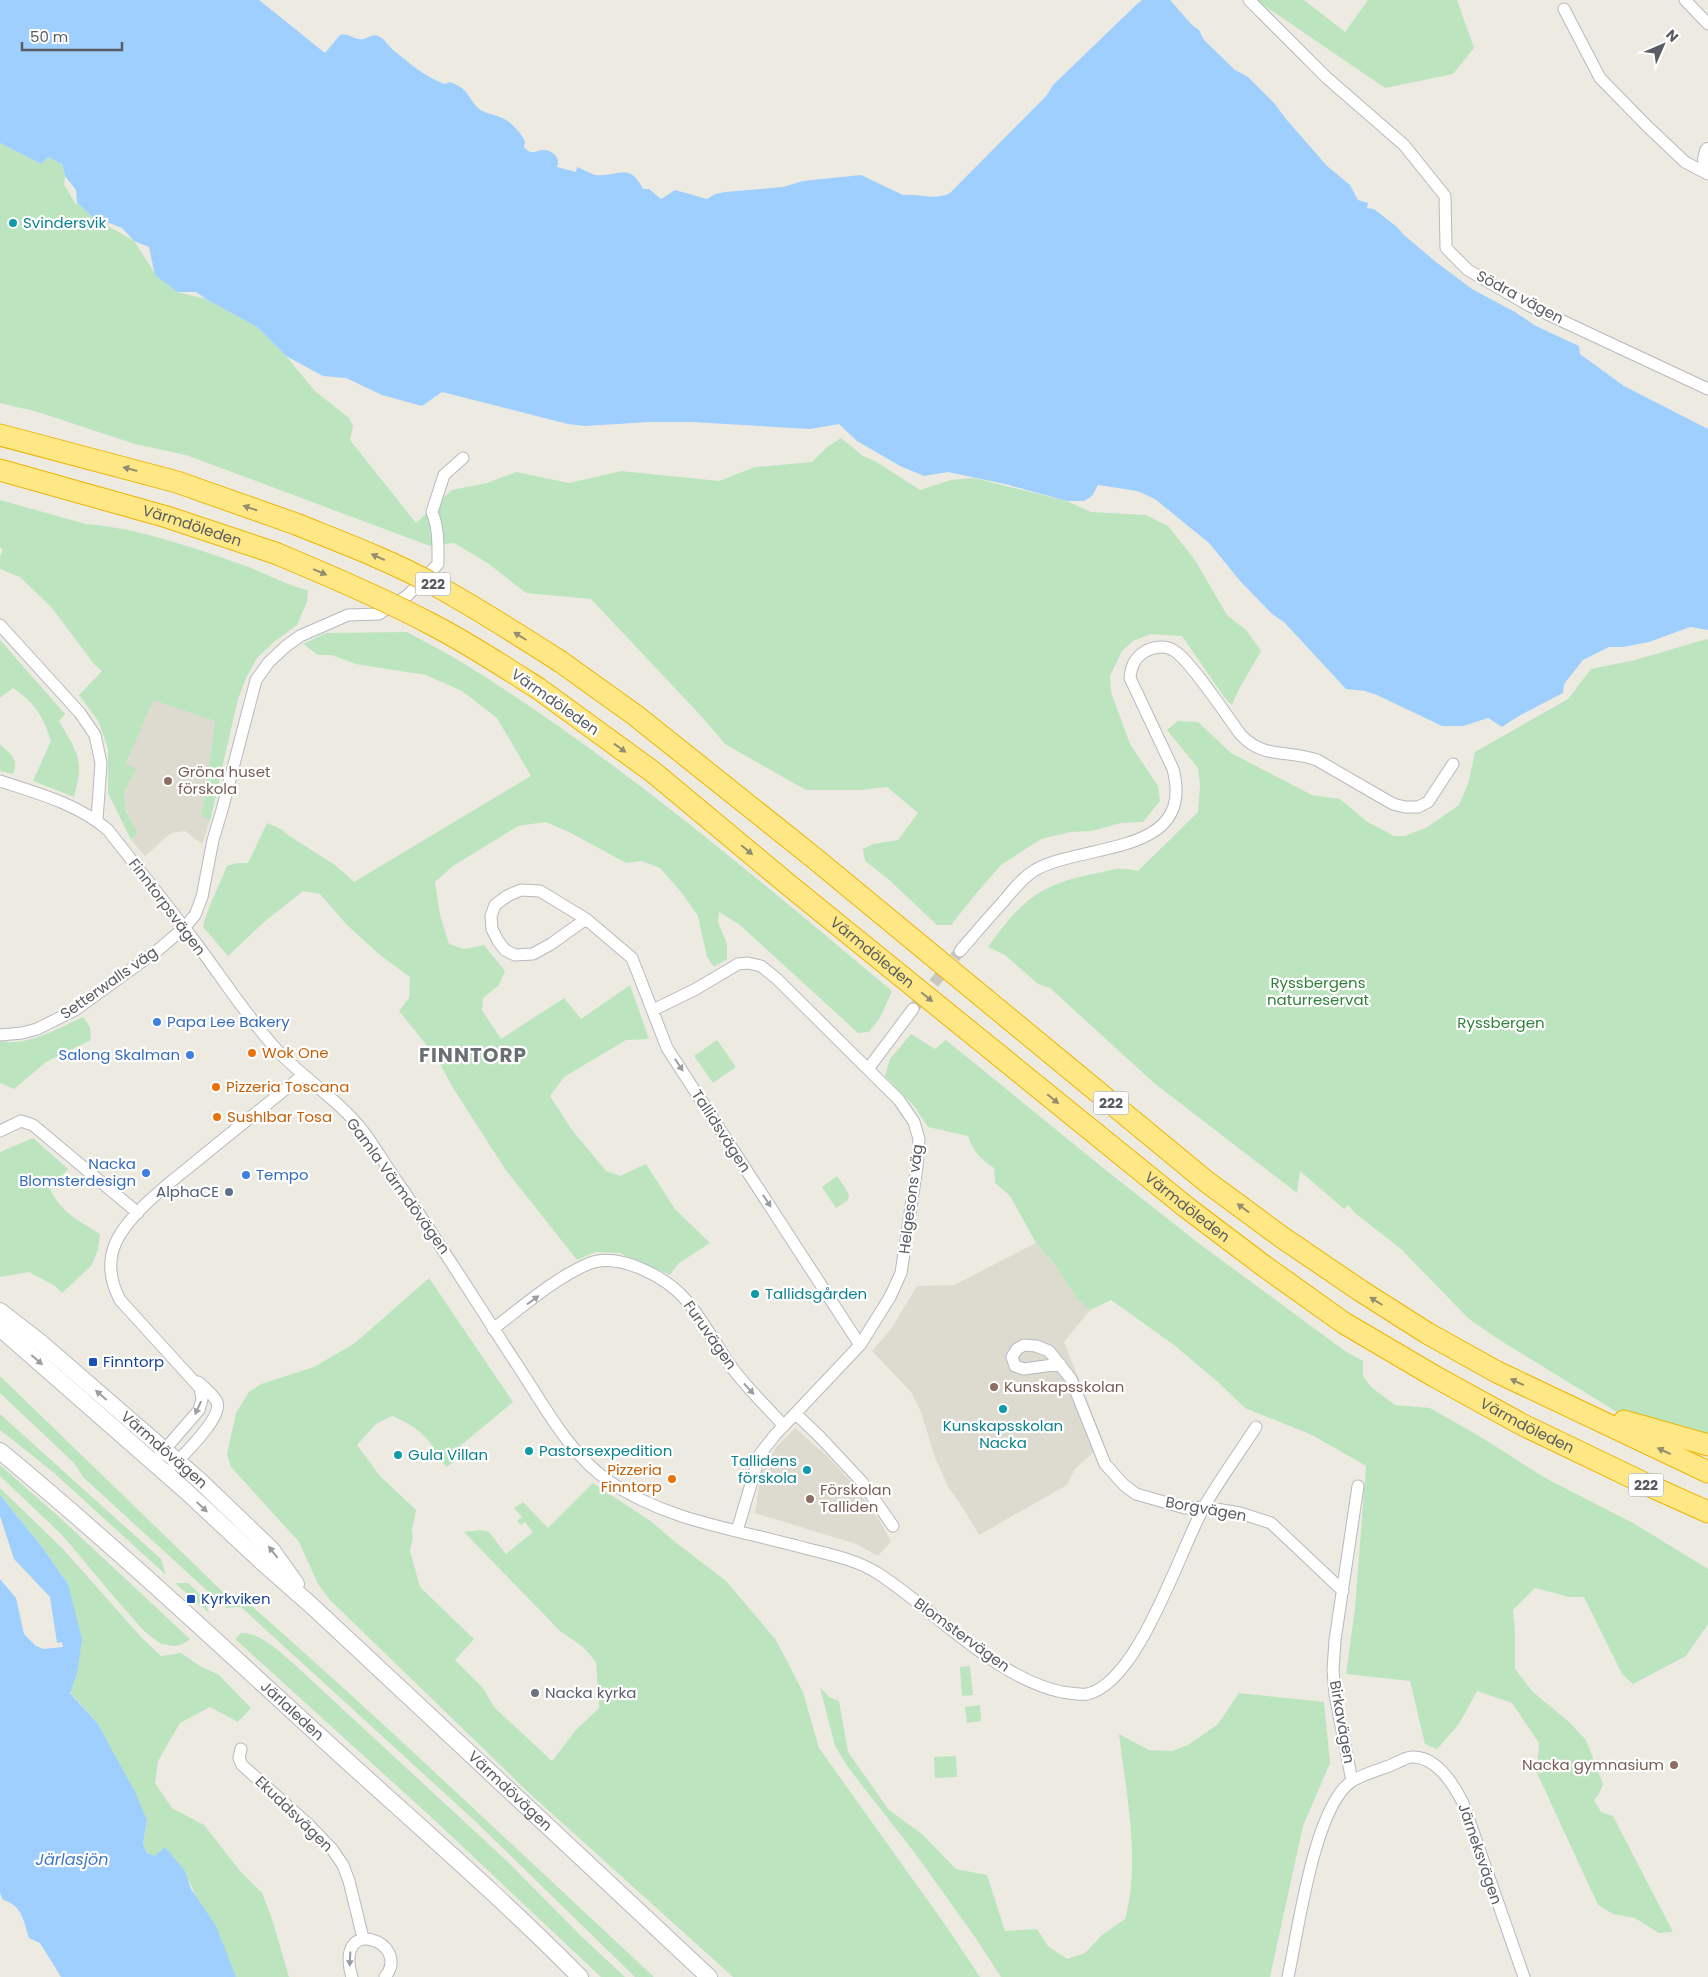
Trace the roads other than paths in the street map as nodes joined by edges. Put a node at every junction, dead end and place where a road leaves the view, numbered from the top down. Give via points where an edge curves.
1 (1249, 0) edge
2 (1685, 0) edge
3 (1564, 9) dead end
4 (1708, 24) edge
5 (1708, 151) edge
6 (1708, 165) edge
7 (1708, 174) edge
8 (1708, 389) edge
9 (0, 435) edge
10 (463, 458) dead end
11 (0, 470) edge
12 (0, 625) edge
13 (1453, 764) dead end
14 (0, 781) edge
15 (97, 820) junction
16 (586, 919) junction
17 (184, 928) junction
18 (960, 951) tunnel mouth
19 (913, 1009) tunnel mouth
20 (653, 1010) junction
21 (0, 1035) edge
22 (868, 1069) junction
23 (302, 1076) junction
24 (0, 1132) edge
25 (138, 1213) junction
26 (0, 1311) edge
27 (0, 1328) edge
28 (493, 1329) junction
29 (860, 1345) junction
30 (170, 1354) junction
31 (1060, 1364) dead end
32 (1562, 1403) junction
33 (796, 1414) junction
34 (784, 1426) junction
35 (1256, 1427) dead end
36 (1708, 1445) edge
37 (165, 1450) junction
38 (0, 1451) edge
39 (1585, 1455) junction
40 (178, 1461) junction
41 (153, 1463) junction
42 (1708, 1472) edge
43 (166, 1474) junction
44 (1358, 1486) dead end
45 (1204, 1507) junction
46 (1708, 1512) edge
47 (893, 1526) dead end
48 (1708, 1527) edge
49 (737, 1531) junction
50 (1343, 1591) junction
51 (312, 1606) junction
52 (241, 1749) dead end
53 (1352, 1781) junction
54 (363, 1938) junction
55 (352, 1977) edge
56 (385, 1977) edge
57 (580, 1977) edge
58 (709, 1977) edge
59 (1288, 1977) edge
60 (1524, 1977) edge

1 - 8 street, Södra vägen via 1327,78 1404,145 1445,196 1446,248 1468,270 1528,305
2 - 4 street
3 - 7 street via 1600,78 1685,162
5 - 6 main road
32 -> 9 highway, Värmdöleden / 222, bridge via 1502,1375 1427,1333 1361,1291 1207,1182 635,715 482,611 377,556 296,524 177,482
10 - 17 street, Setterwalls väg via 444,475 432,512 436,521 438,564 408,595 379,614 348,615 300,636 285,646 256,680 213,840 202,897
11 -> 39 highway, Värmdöleden / 222, bridge via 167,517 275,553 375,596 484,653 654,772 1163,1188 1264,1266 1368,1338 1521,1424
12 - 15 street via 80,713 95,735 101,763
13 - 18 street via 1428,802 1411,808 1393,804 1305,755 1259,749 1241,735 1181,656 1167,648 1148,649 1134,662 1130,678 1177,784 1176,799 1165,822 1139,841 1071,856 1034,871
14 - 15 street, Finntorpsvägen via 66,804
15 - 17 street, Finntorpsvägen
16 - 16 street, Tallidsvägen via 551,944 524,956 506,950 492,929 491,916 495,905 521,890 540,891
16 - 20 street, Tallidsvägen via 632,958
17 - 21 street, Setterwalls väg via 75,1010 37,1028
17 - 23 street, Finntorpsvägen via 240,1006
19 - 22 street
20 - 22 street, Helgesons väg via 738,964 760,966
20 -> 29 street, Tallidsvägen via 667,1048
22 - 29 street, Helgesons väg via 899,1100 914,1122 919,1139 901,1272
23 - 25 street via 163,1188
23 - 28 street, Gamla Värmdövägen via 334,1101 361,1129 444,1250
24 - 25 street via 21,1121 33,1125
25 - 30 street via 116,1242 111,1257 112,1286 120,1300
37 -> 26 main road, Värmdövägen
27 -> 41 main road, Värmdövägen
28 -> 34 street, Furuvägen via 589,1264 615,1260 634,1266 659,1278 685,1299 738,1375
28 - 49 street, Gamla Värmdövägen via 564,1436 592,1468 619,1488 672,1514
29 - 33 street, Helgesons väg
30 -> 37 street via 200,1388 202,1399 199,1410
30 - 40 street via 218,1404 214,1418
31 - 45 street, Borgvägen via 1071,1379 1105,1464 1124,1485 1136,1494 1185,1508
32 - 36 highway
42 -> 32 highway, Värmdöleden / 222
33 - 34 street, Helgesons väg
33 - 47 street via 862,1482
34 - 49 street, Helgesons väg via 760,1454
35 - 45 street, Blomstervägen
37 - 40 main road, Värmdövägen
37 - 41 street
38 - 57 main road, Järlaleden via 217,1642
39 - 46 highway, Värmdöleden / 222
39 - 48 highway
40 - 43 street
51 -> 40 main road, Värmdövägen via 271,1549
41 - 43 main road, Värmdövägen
43 -> 51 main road, Värmdövägen
44 - 50 street, Birkavägen
45 - 49 street, Blomstervägen via 1130,1659 1113,1679 1086,1694 1043,1688 1012,1671 863,1565
45 - 50 street, Borgvägen via 1240,1513 1271,1523
50 - 53 street, Birkavägen via 1335,1640 1334,1695
51 - 58 main road, Värmdövägen
52 - 54 street, Ekuddsvägen via 239,1758 242,1764 308,1824 343,1865
53 - 59 street, Birkavägen via 1333,1802 1324,1825 1309,1875
53 - 60 street, Järneksvägen via 1410,1757 1426,1759 1443,1775 1463,1803
54 -> 55 street via 351,1948
54 - 56 street via 373,1939 388,1951 391,1961

